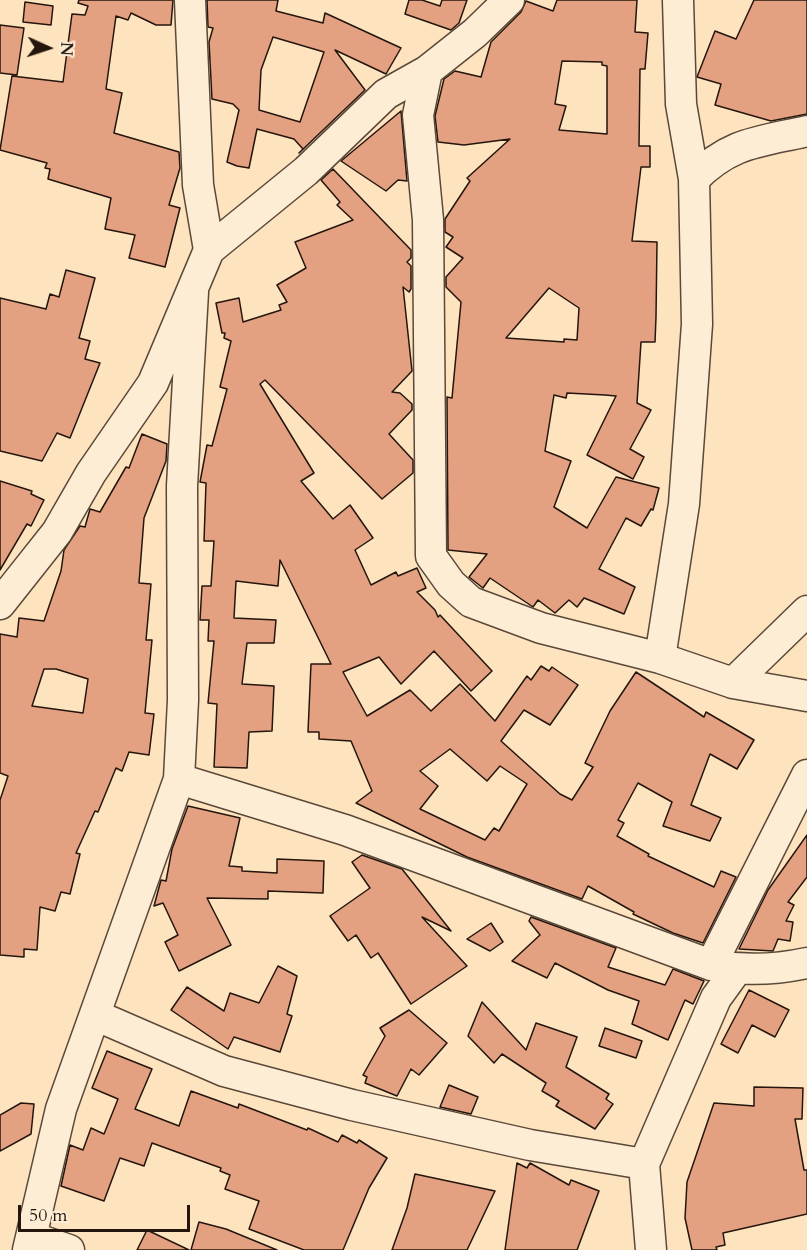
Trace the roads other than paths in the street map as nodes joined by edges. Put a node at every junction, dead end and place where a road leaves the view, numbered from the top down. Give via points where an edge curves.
1 (190, 0) edge
2 (508, 0) edge
3 (678, 0) edge
4 (427, 71) junction
5 (807, 131) edge
6 (694, 179) junction
7 (209, 250) junction
8 (193, 292) junction
9 (0, 604) edge
10 (807, 611) edge
11 (660, 658) junction
12 (733, 683) junction
13 (807, 696) edge
14 (807, 775) edge
15 (178, 779) junction
16 (807, 963) edge
17 (724, 967) junction
18 (95, 1015) junction
19 (644, 1164) junction
20 (29, 1243) edge
21 (69, 1250) edge
22 (651, 1250) edge

1 - 7 street via 198,185
2 - 4 street via 475,33
3 - 6 street via 681,104
4 - 7 street via 386,94 306,171
4 - 11 street via 418,115 428,220 431,556 451,584 471,602 541,628
5 - 6 street via 732,149
6 - 11 street via 694,377 684,504
7 - 8 street
8 - 9 street via 153,383 57,532
8 - 15 street via 182,486 183,689
10 - 12 street
11 - 12 street
12 - 13 street
14 - 17 street
15 - 17 street via 345,830
15 - 18 street
16 - 17 street via 781,969
17 - 19 street via 716,998
18 - 19 street via 224,1071 530,1145
18 - 20 street via 61,1109
19 - 22 street
20 - 21 street

